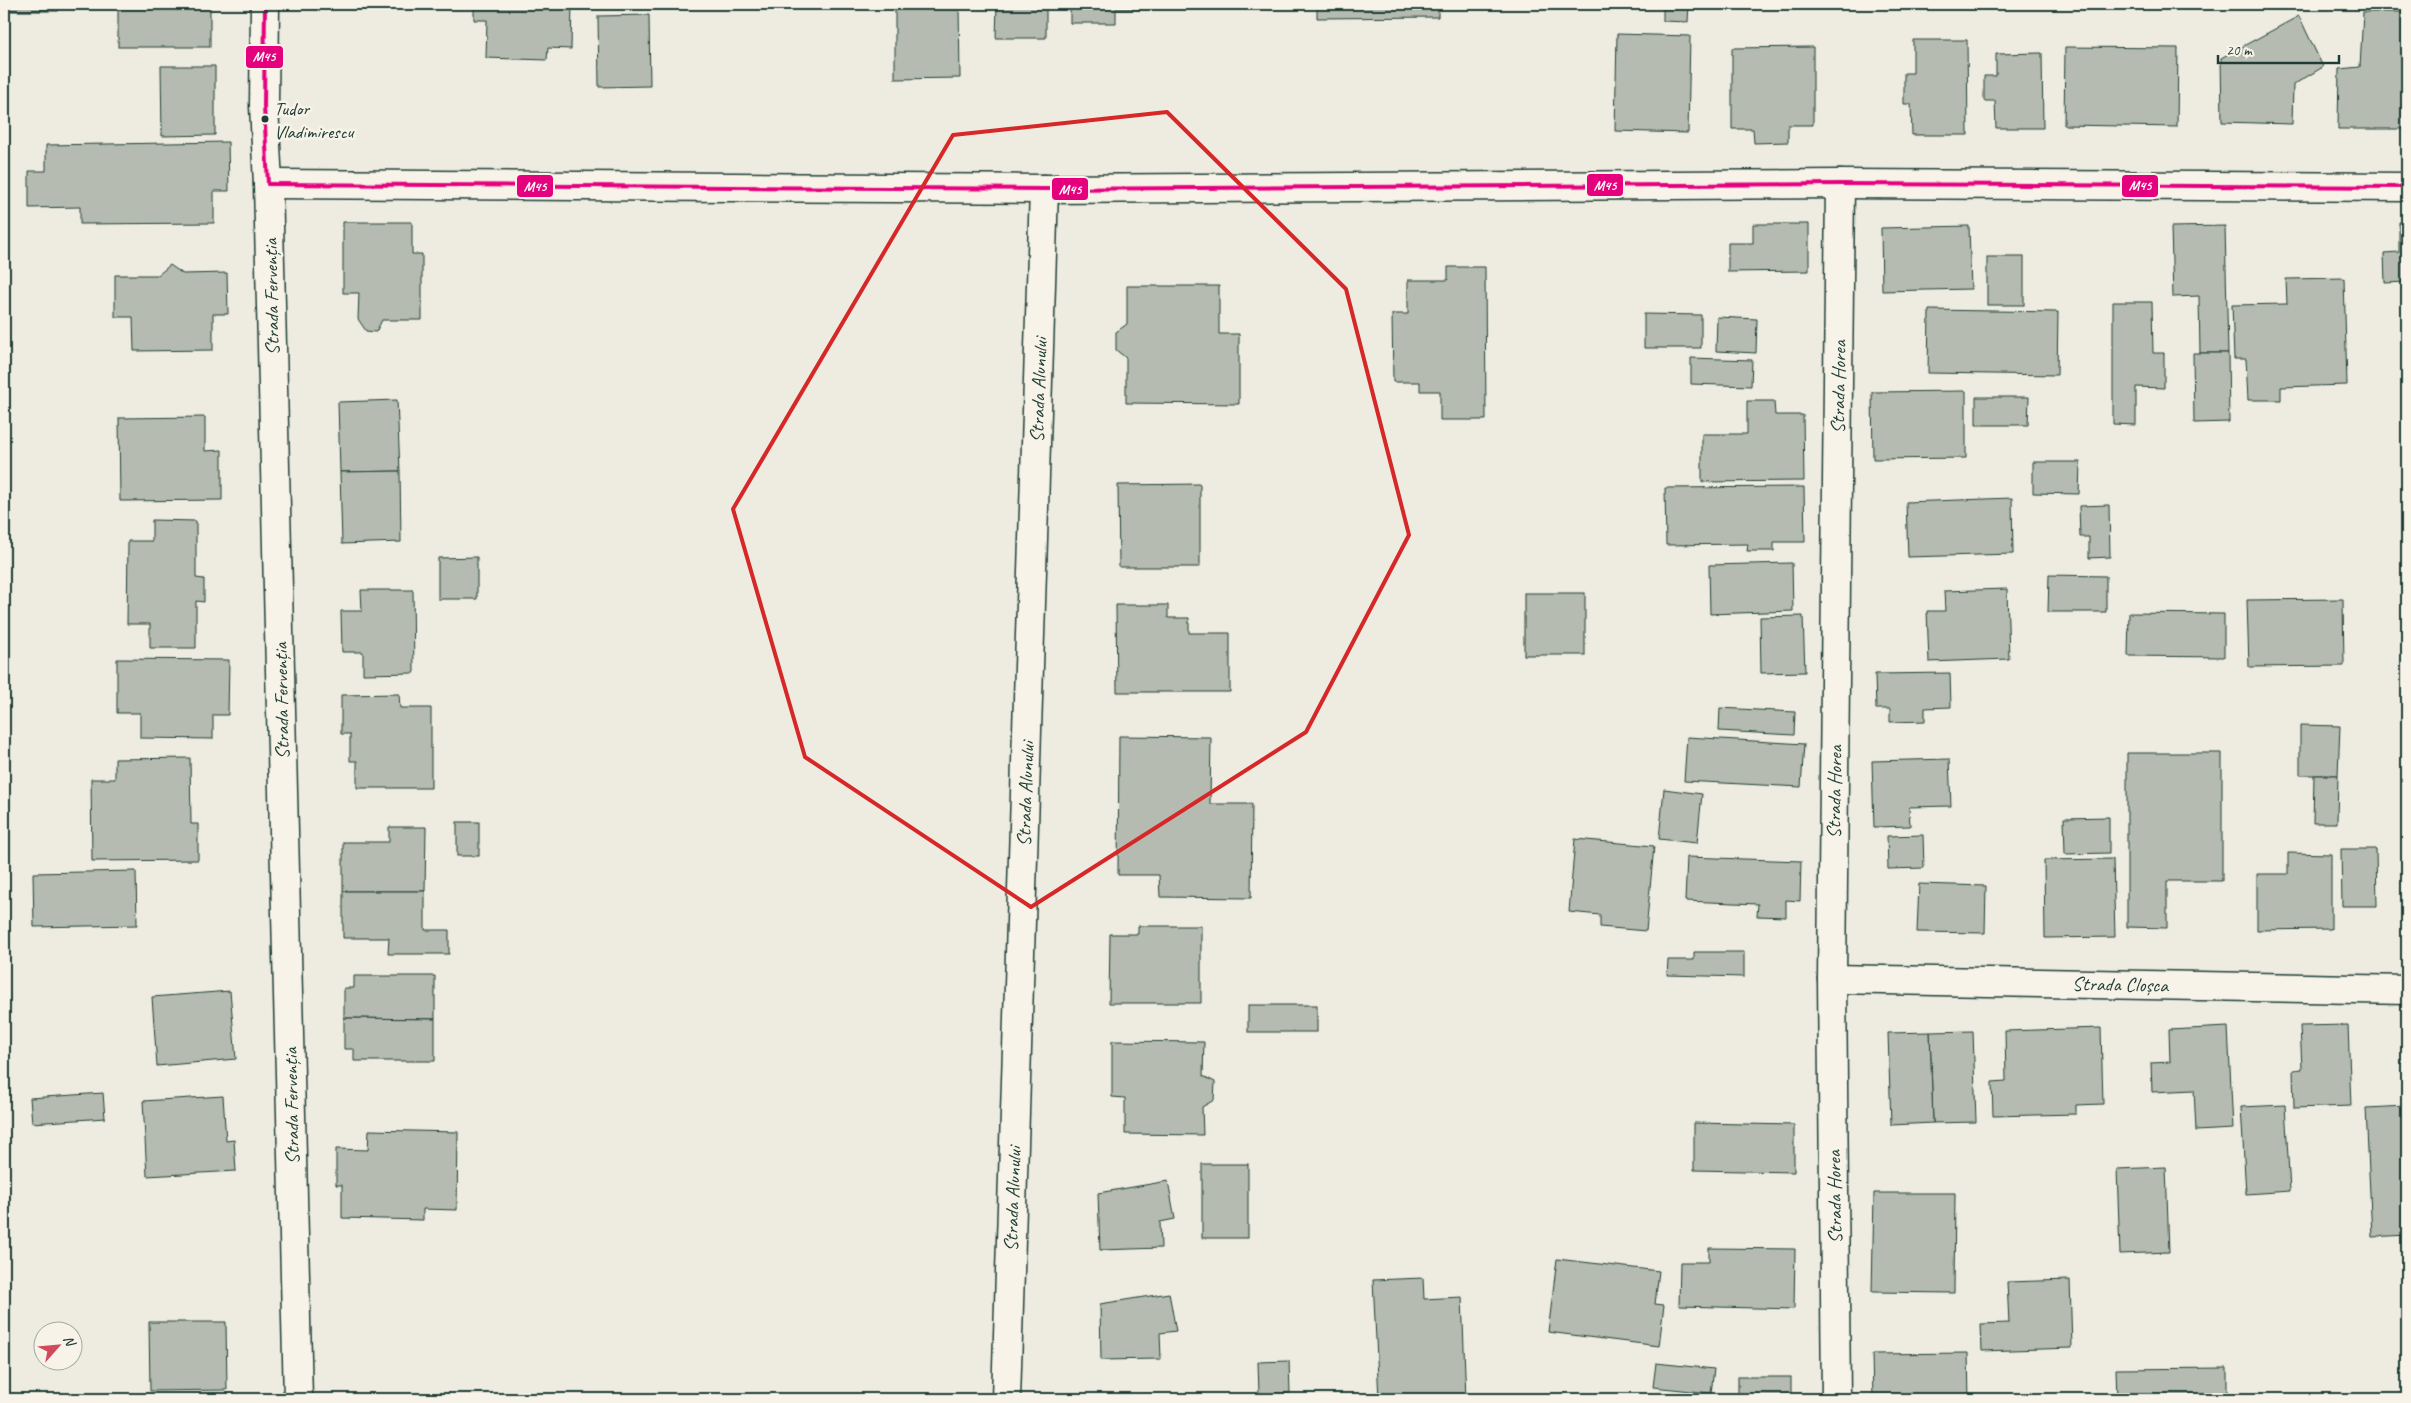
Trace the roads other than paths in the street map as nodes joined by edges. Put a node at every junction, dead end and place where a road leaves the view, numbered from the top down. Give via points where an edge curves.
1 (265, 4) edge
2 (268, 184) junction
3 (1840, 184) junction
4 (2407, 187) edge
5 (1044, 190) junction
6 (1832, 979) junction
7 (2407, 990) edge
8 (298, 1399) edge
9 (1006, 1399) edge
10 (1836, 1399) edge

1 - 2 street, Strada Fervenția via 264,106
2 - 5 street
2 - 8 street, Strada Fervenția
3 - 4 street
3 - 5 street
3 - 6 street, Strada Horea
5 - 9 street, Strada Alunului
6 - 7 street, Strada Cloșca
6 - 10 street, Strada Horea

